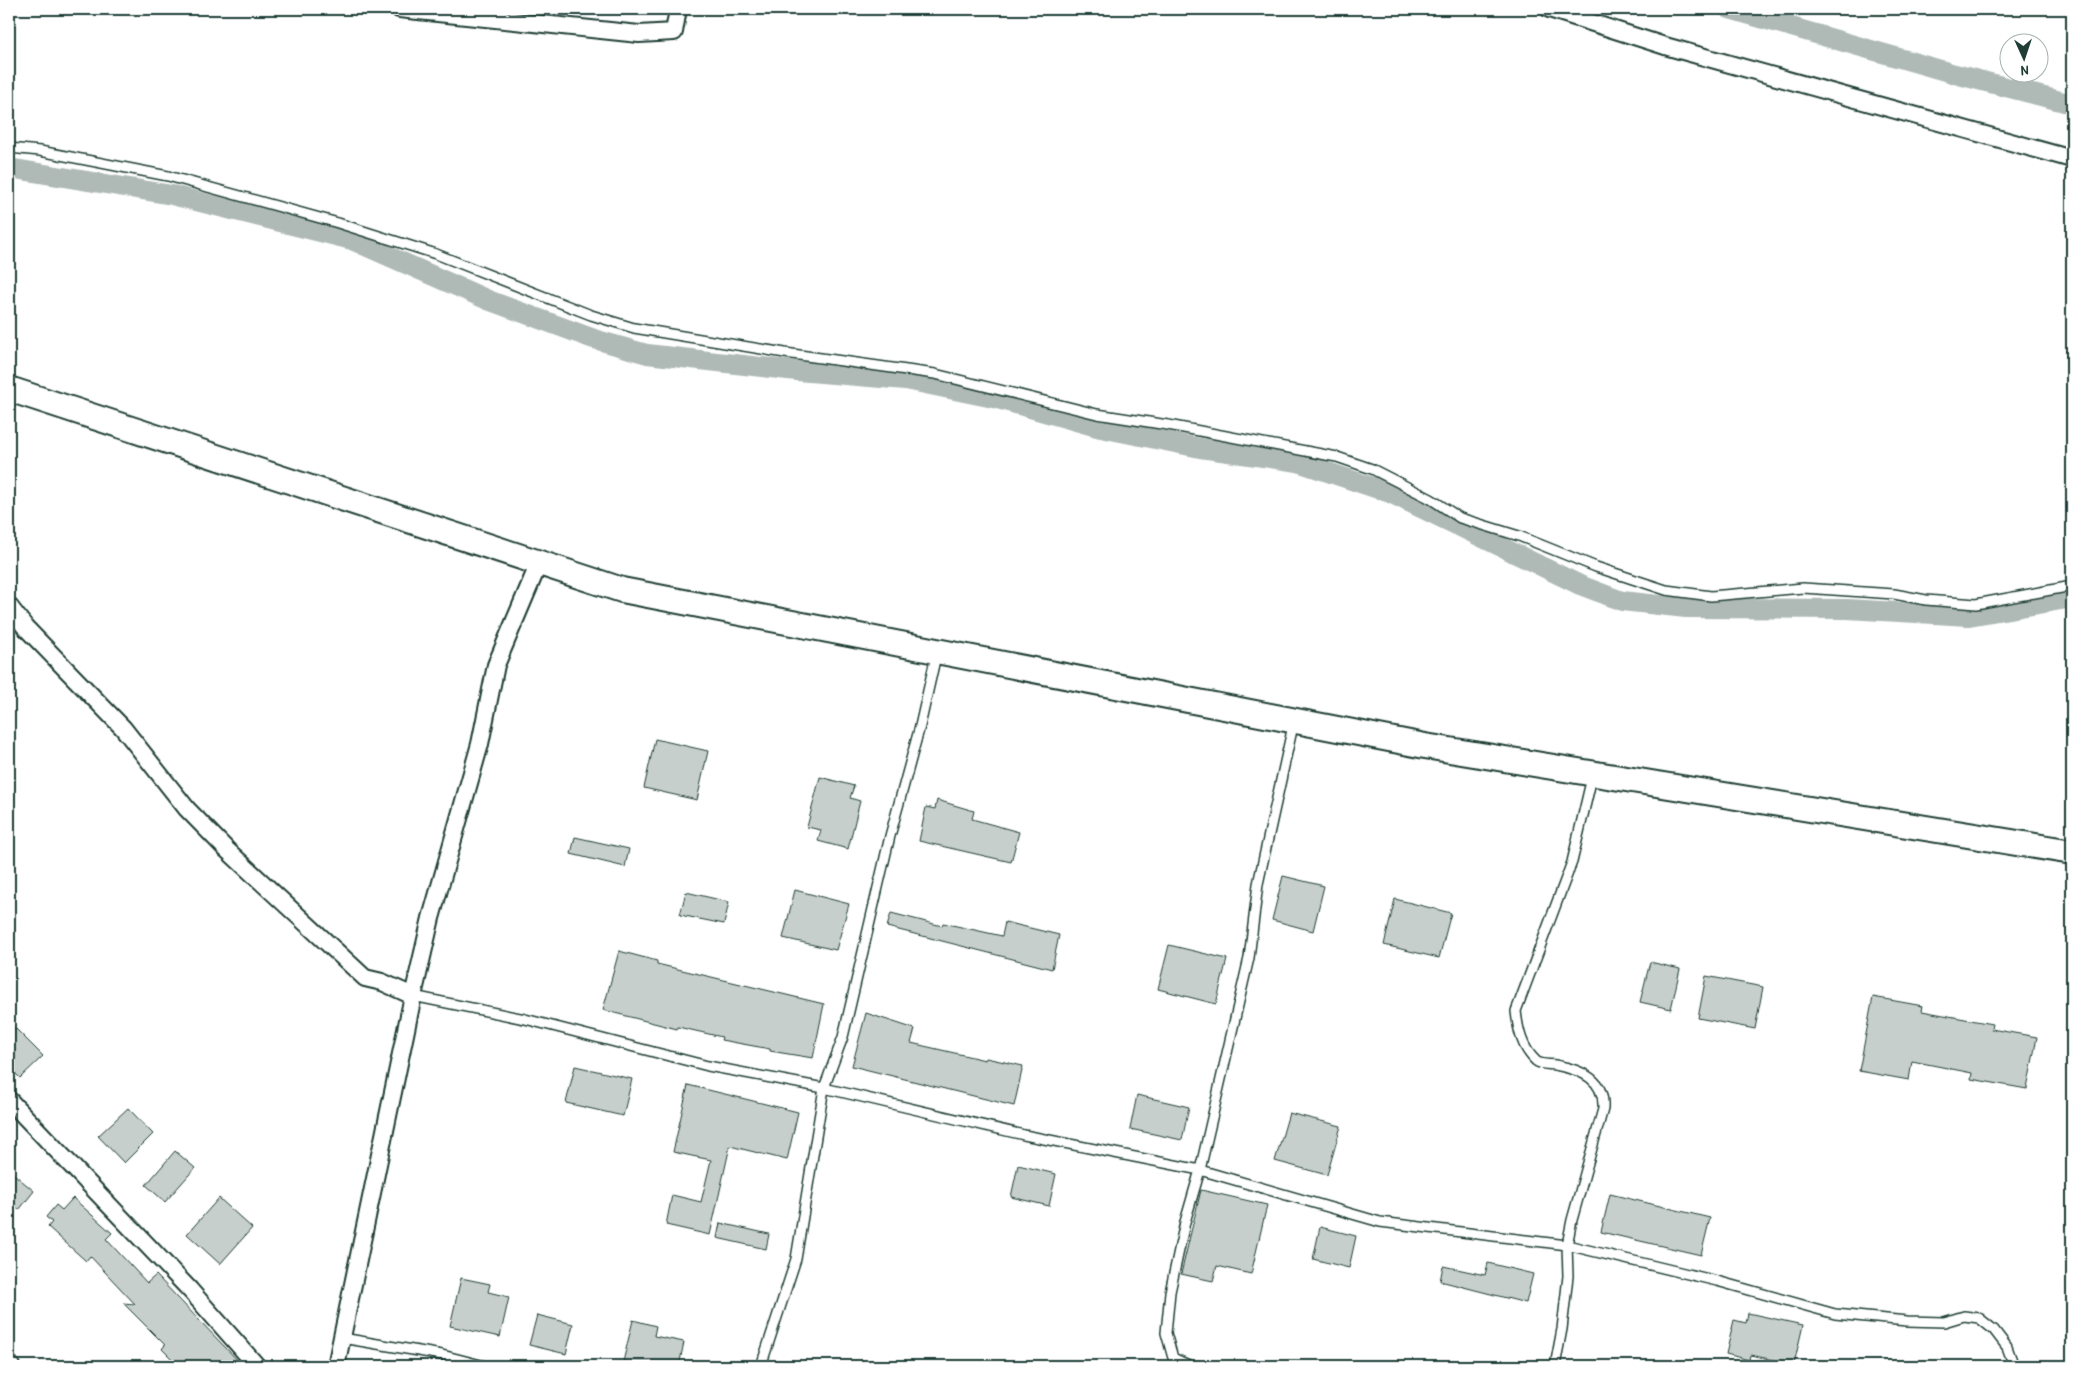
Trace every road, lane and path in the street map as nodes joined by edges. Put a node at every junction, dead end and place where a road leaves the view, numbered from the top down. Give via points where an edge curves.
1 (399, 9) edge
2 (678, 9) edge
3 (1548, 9) edge
4 (9, 148) edge
5 (2072, 159) edge
6 (9, 389) edge
7 (539, 562) junction
8 (2072, 586) edge
9 (9, 606) edge
10 (937, 651) junction
11 (1294, 720) junction
12 (1593, 773) junction
13 (2072, 852) edge
14 (412, 996) junction
15 (824, 1088) junction
16 (9, 1100) edge
17 (1200, 1170) junction
18 (1567, 1245) junction
19 (342, 1338) junction
20 (257, 1366) edge
21 (336, 1366) edge
22 (485, 1366) edge
23 (761, 1366) edge
24 (1191, 1366) edge
25 (1555, 1366) edge
26 (2014, 1366) edge

1 - 2 street via 639,34 674,32
3 - 5 street via 1665,46
4 - 8 lane via 40,150 168,176 338,223 436,254 590,315 634,328 785,354 935,374 1097,414 1168,424 1337,457 1372,468 1460,518 1666,590 1711,596 1803,588 1976,604
6 - 7 main road
7 - 10 main road via 622,590
7 - 14 street via 496,665 480,744
9 - 14 street via 123,728 187,809 227,850 365,978
10 - 11 main road
10 - 15 lane via 843,1037
11 - 12 main road via 1425,746
11 - 17 lane via 1258,884 1249,958
12 - 13 main road
12 - 18 lane via 1572,862 1516,1011 1518,1033 1538,1063 1582,1074 1598,1083 1604,1095
14 - 15 lane via 525,1019 708,1066
14 - 19 street
15 - 17 lane via 1024,1135
15 - 23 lane via 796,1259
16 - 20 street via 190,1290
17 - 18 lane via 1380,1222
17 - 24 lane via 1185,1222 1166,1316 1166,1333 1173,1358
18 - 25 lane via 1567,1284
18 - 26 lane via 1717,1281 1835,1314 1907,1321 1944,1322 1964,1316 1979,1318 2007,1347
19 - 21 street
19 - 22 lane via 442,1355

